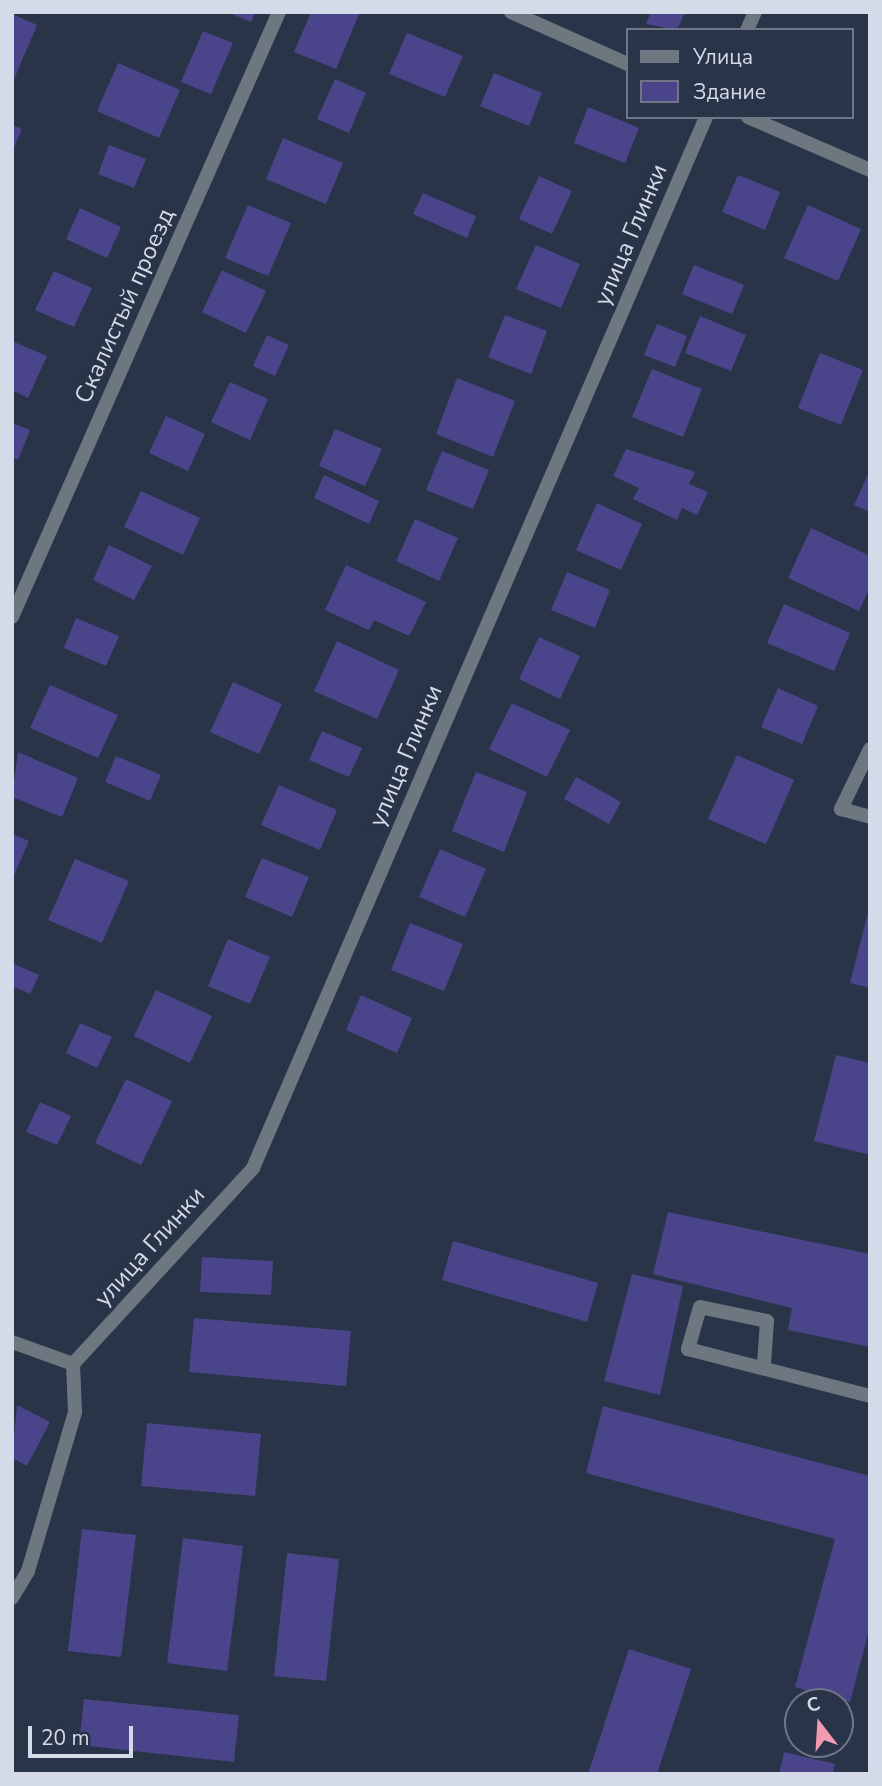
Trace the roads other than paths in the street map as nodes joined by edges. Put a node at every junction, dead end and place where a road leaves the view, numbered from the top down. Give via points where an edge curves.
1 (279, 12) edge
2 (511, 12) edge
3 (755, 12) edge
4 (748, 28) edge
5 (626, 63) edge
6 (705, 119) edge
7 (753, 119) edge
8 (870, 170) edge
9 (12, 617) edge
10 (870, 749) edge
11 (870, 817) edge
12 (12, 1342) edge
13 (74, 1364) junction
14 (764, 1364) junction
15 (870, 1396) edge
16 (12, 1598) edge

1 - 9 street, Скалистый проезд
2 - 5 street
3 - 4 street
6 - 13 street, улица Глинки via 253,1168
7 - 8 street
10 - 11 street via 841,809
12 - 13 street
13 - 16 street via 75,1412 28,1571
14 - 14 street via 766,1321 700,1307 688,1349
14 - 15 street

